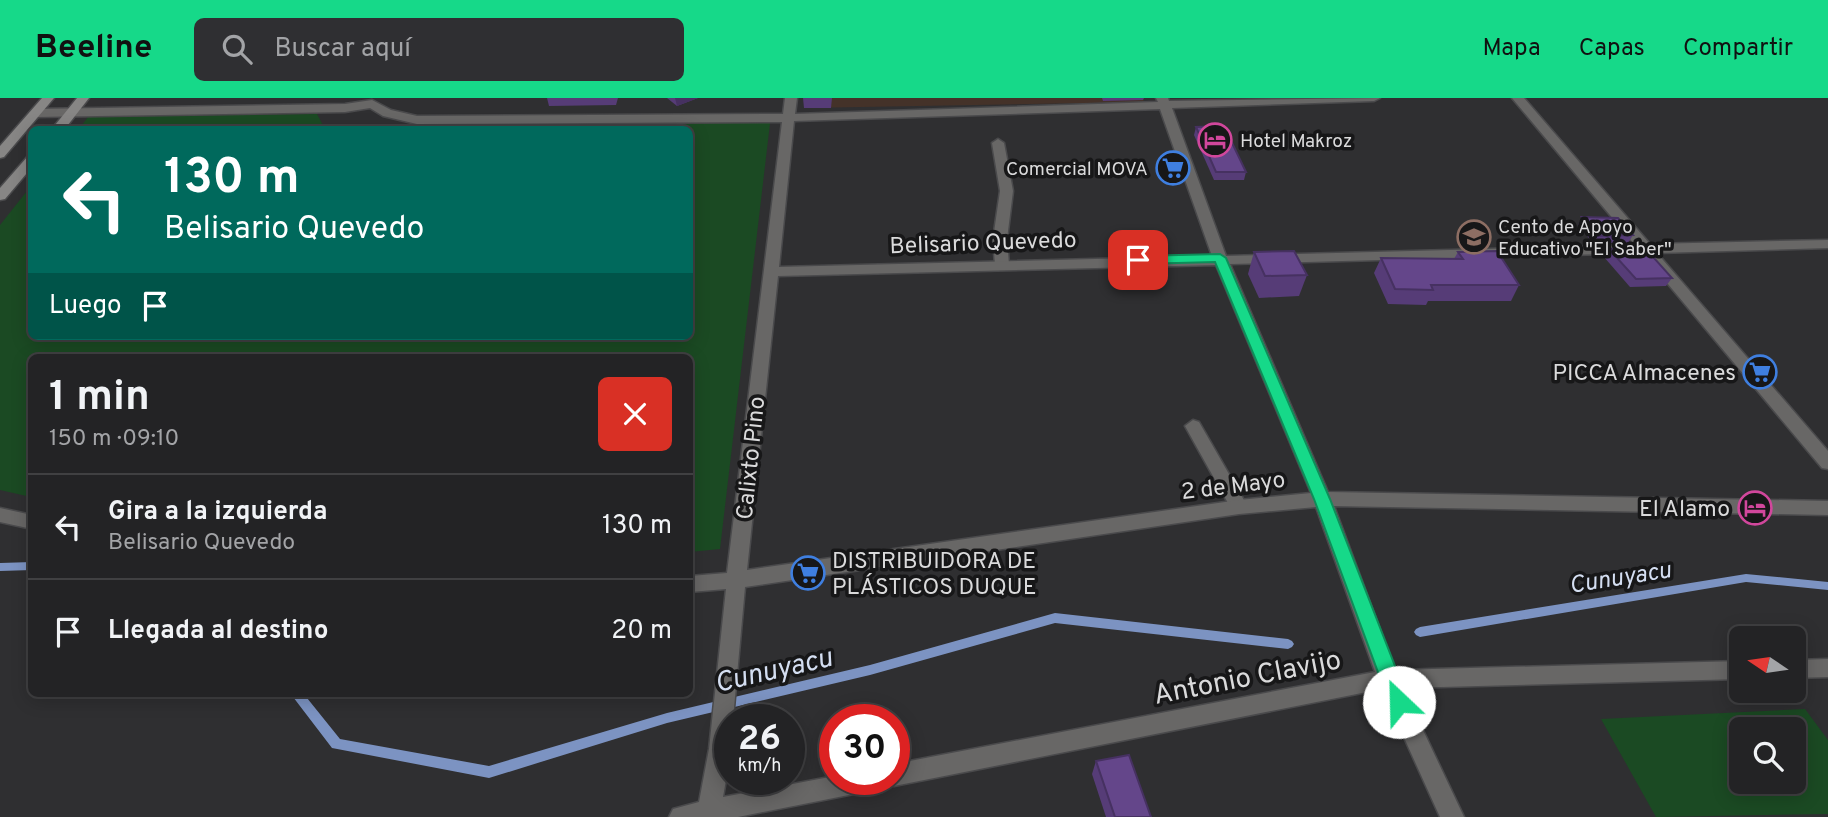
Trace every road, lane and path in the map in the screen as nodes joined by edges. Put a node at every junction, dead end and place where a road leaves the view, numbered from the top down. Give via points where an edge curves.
1 (48, 98) edge
2 (83, 98) edge
3 (791, 98) edge
4 (1374, 98) edge
5 (1518, 98) edge
6 (372, 101) edge
7 (1163, 101) edge
8 (72, 112) junction
9 (36, 113) junction
10 (789, 118) junction
11 (60, 126) edge
12 (998, 143) dead end
13 (0, 154) edge
14 (28, 164) edge
15 (0, 196) edge
16 (1828, 244) edge
17 (1649, 250) junction
18 (1220, 258) junction
19 (1002, 265) junction
20 (770, 272) junction
21 (1193, 426) dead end
22 (1828, 463) edge
23 (1322, 499) junction
24 (1239, 507) junction
25 (1828, 508) edge
26 (0, 515) edge
27 (28, 521) edge
28 (736, 580) junction
29 (693, 584) edge
30 (1828, 668) edge
31 (1806, 669) edge
32 (1729, 670) edge
33 (1388, 678) junction
34 (910, 772) edge
35 (819, 791) edge
36 (709, 814) edge
37 (681, 817) edge
38 (1452, 817) edge

1 - 9 street
2 - 8 street
3 - 10 street, Calixto Pino
4 - 7 street
5 - 17 street
6 - 8 street via 345,108
6 - 10 street via 377,109 400,117 427,120
7 - 10 street
7 - 18 street
8 - 9 street
8 - 11 street
9 - 13 street
10 - 20 street, Calixto Pino
12 - 19 street via 1006,176 999,236
14 - 15 street
16 - 17 street, Belisario Quevedo
17 - 18 street, Belisario Quevedo
17 - 22 street
18 - 19 street, Belisario Quevedo
18 - 23 street
19 - 20 street, Belisario Quevedo
20 - 28 street, Calixto Pino
21 - 24 street
23 - 24 street, 2 de Mayo
23 - 25 street, 2 de Mayo
23 - 33 street
24 - 28 street, 2 de Mayo
26 - 27 street
28 - 29 street, 2 de Mayo
28 - 36 street, Calixto Pino
30 - 31 street
32 - 33 street, Antonio Clavijo
33 - 34 street, Antonio Clavijo
33 - 38 street
35 - 36 street
36 - 37 street

